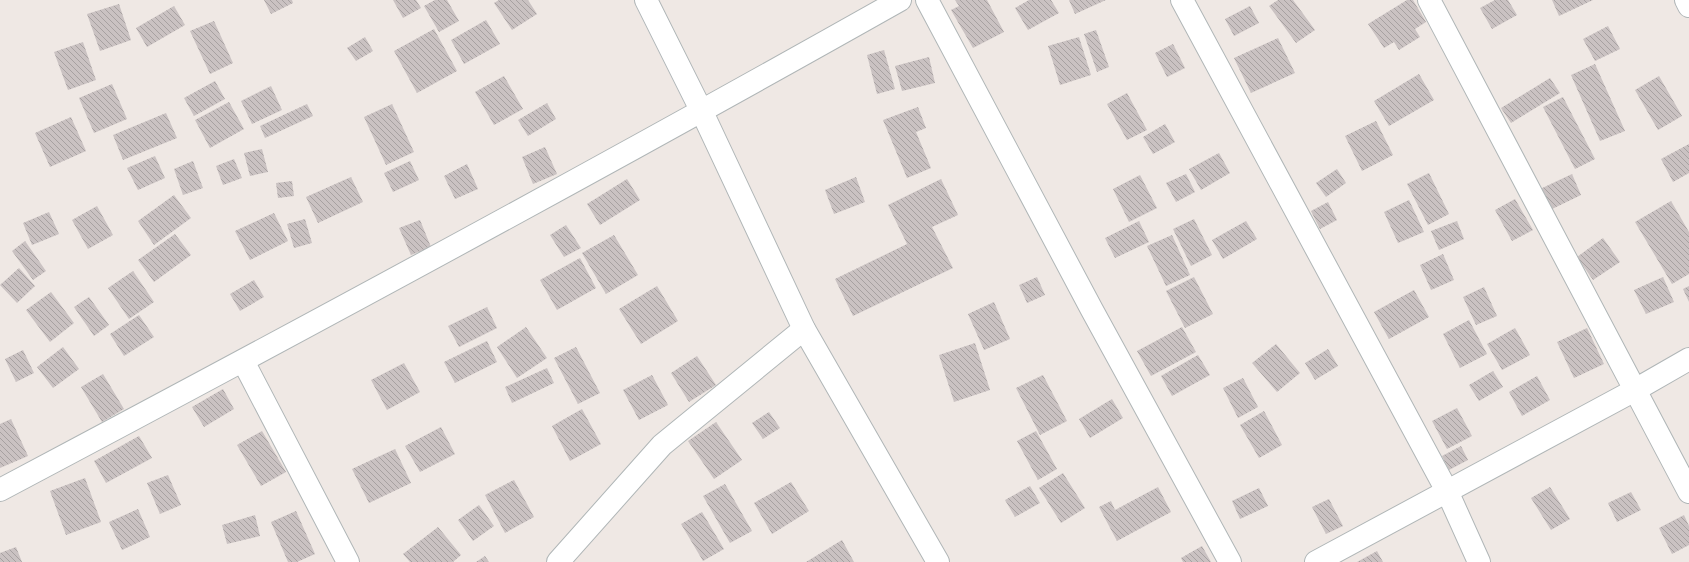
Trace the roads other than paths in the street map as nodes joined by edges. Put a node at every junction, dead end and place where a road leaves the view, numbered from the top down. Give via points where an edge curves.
1 (646, 0) edge
2 (900, 0) edge
3 (927, 0) edge
4 (1182, 0) edge
5 (1429, 0) edge
6 (1686, 0) edge
7 (1689, 6) edge
8 (702, 112) junction
9 (804, 330) junction
10 (1689, 359) edge
11 (243, 361) junction
12 (1635, 390) junction
13 (0, 490) edge
14 (1447, 491) junction
15 (1689, 492) edge
16 (348, 562) edge
17 (558, 562) edge
18 (938, 562) edge
19 (1230, 562) edge
20 (1316, 562) edge
21 (1479, 562) edge

1 - 8 street
2 - 8 street
3 - 19 street
4 - 14 street
5 - 12 street
6 - 7 street
8 - 9 street
8 - 11 street
9 - 17 street via 662,445
9 - 18 street
10 - 12 street
11 - 13 street
11 - 16 street
12 - 14 street
12 - 15 street
14 - 20 street
14 - 21 street

